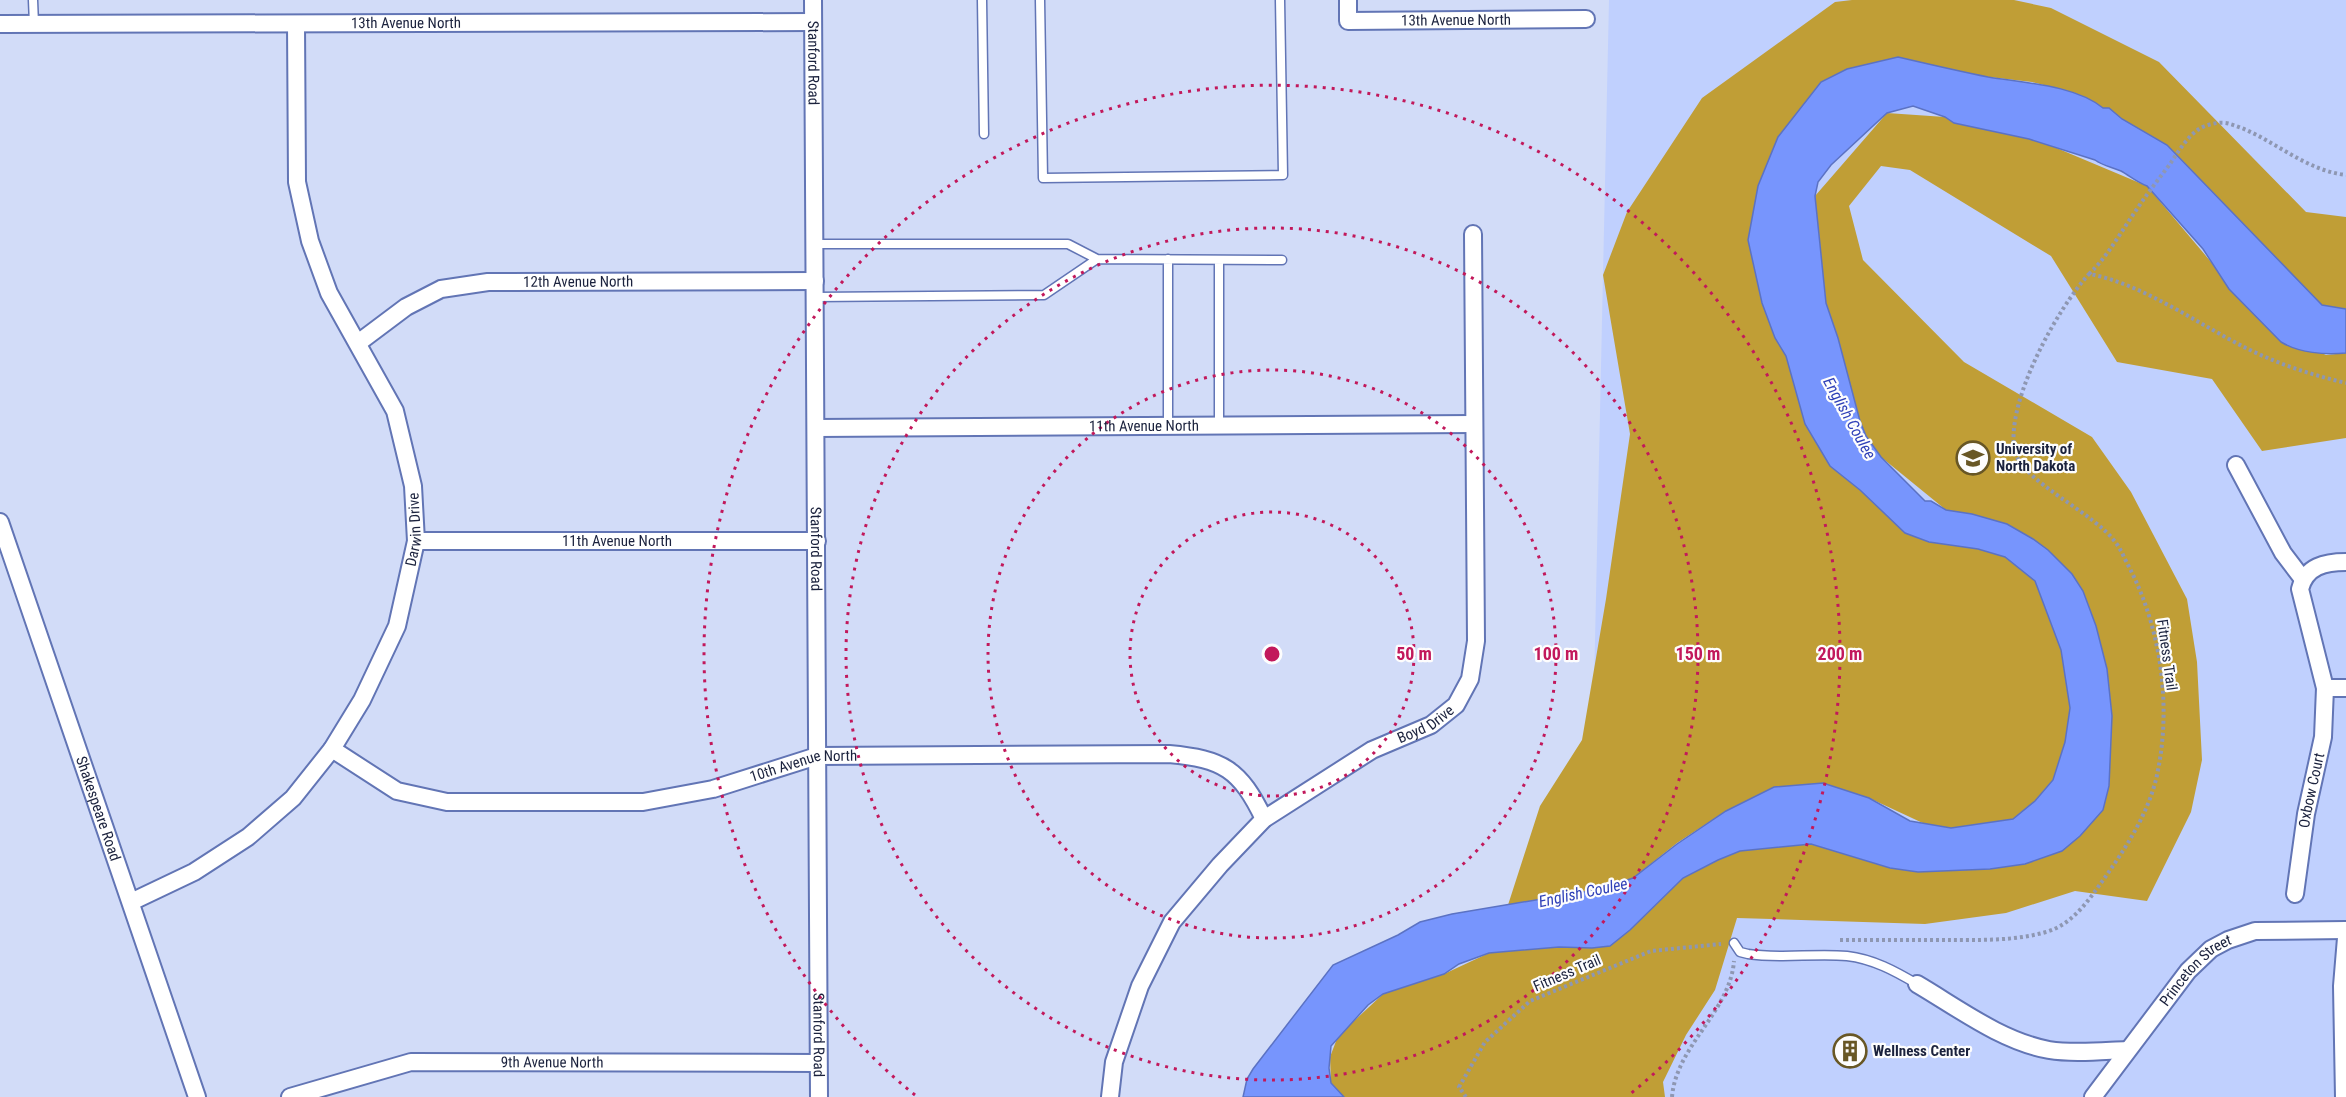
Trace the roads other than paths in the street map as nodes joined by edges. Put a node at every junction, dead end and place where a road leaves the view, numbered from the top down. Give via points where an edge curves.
1 (33, 0) edge
2 (813, 0) edge
3 (982, 0) edge
4 (1040, 0) edge
5 (1280, 0) edge
6 (1348, 0) edge
7 (1586, 19) dead end
8 (813, 22) junction
9 (0, 24) edge
10 (34, 24) junction
11 (296, 24) junction
12 (984, 134) dead end
13 (1473, 234) dead end
14 (815, 244) junction
15 (1097, 259) junction
16 (1168, 259) junction
17 (1219, 260) junction
18 (1282, 260) dead end
19 (815, 289) junction
20 (358, 343) junction
21 (1474, 424) junction
22 (1168, 426) junction
23 (1219, 426) junction
24 (816, 428) junction
25 (2236, 465) dead end
26 (0, 522) edge
27 (817, 541) junction
28 (416, 542) junction
29 (2346, 562) edge
30 (2302, 578) junction
31 (2325, 688) junction
32 (2346, 688) edge
33 (332, 749) junction
34 (817, 756) junction
35 (1264, 819) junction
36 (2295, 894) dead end
37 (131, 902) junction
38 (2346, 930) edge
39 (2346, 938) edge
40 (1734, 943) road end
41 (1917, 984) joint
42 (2127, 1050) junction
43 (818, 1063) junction
44 (197, 1097) edge
45 (290, 1097) edge
46 (819, 1097) edge
47 (1110, 1097) edge
48 (2093, 1097) edge
49 (2344, 1097) edge

1 - 10 lane
2 - 8 street, Stanford Road
3 - 12 lane
4 - 5 lane via 1043,178 1283,175
6 - 7 street, 13th Avenue North via 1348,21
8 - 11 street, 13th Avenue North
8 - 14 street, Stanford Road
9 - 10 street, 13th Avenue North
10 - 11 street, 13th Avenue North
11 - 20 street, Darwin Drive via 297,183 310,241 329,293
13 - 21 street, Boyd Drive
14 - 15 lane via 1068,244
14 - 19 street, Stanford Road
15 - 16 lane
15 - 19 lane via 1044,295
16 - 17 lane
16 - 22 lane
17 - 18 lane
17 - 23 lane
19 - 20 street, 12th Avenue North via 488,282 441,289 406,307
19 - 24 street, Stanford Road
20 - 28 street, Darwin Drive via 394,411 413,486
21 - 23 street, 11th Avenue North
21 - 35 street, Boyd Drive via 1476,641 1470,679 1456,705 1431,725 1372,750
22 - 23 street, 11th Avenue North
22 - 24 street, 11th Avenue North
24 - 27 street, Stanford Road
25 - 30 street via 2283,553
26 - 37 street, Shakespeare Road
27 - 28 street, 11th Avenue North
27 - 34 street, Stanford Road
28 - 33 street, Darwin Drive via 397,626 362,700
29 - 30 street via 2312,568
30 - 31 street, Oxbow Court via 2301,601
31 - 32 street
31 - 36 street, Oxbow Court via 2323,737
33 - 34 street, 10th Avenue North via 397,791 447,802 643,802 713,789
33 - 37 street, Darwin Drive via 293,798 248,837 194,872
34 - 35 street, 10th Avenue North via 1199,757 1230,769 1250,790
34 - 43 street, Stanford Road
35 - 47 street, Boyd Drive via 1172,922 1140,986 1114,1062
37 - 44 street, Shakespeare Road
38 - 42 street, Princeton Street via 2255,931 2211,949
39 - 49 street via 2342,986
40 - 41 lane via 1740,952 1748,954 1847,956 1890,968
41 - 42 street via 2002,1034 2029,1044 2050,1050
42 - 48 street, Princeton Street
43 - 45 street, 9th Avenue North via 411,1062
43 - 46 street, Stanford Road

